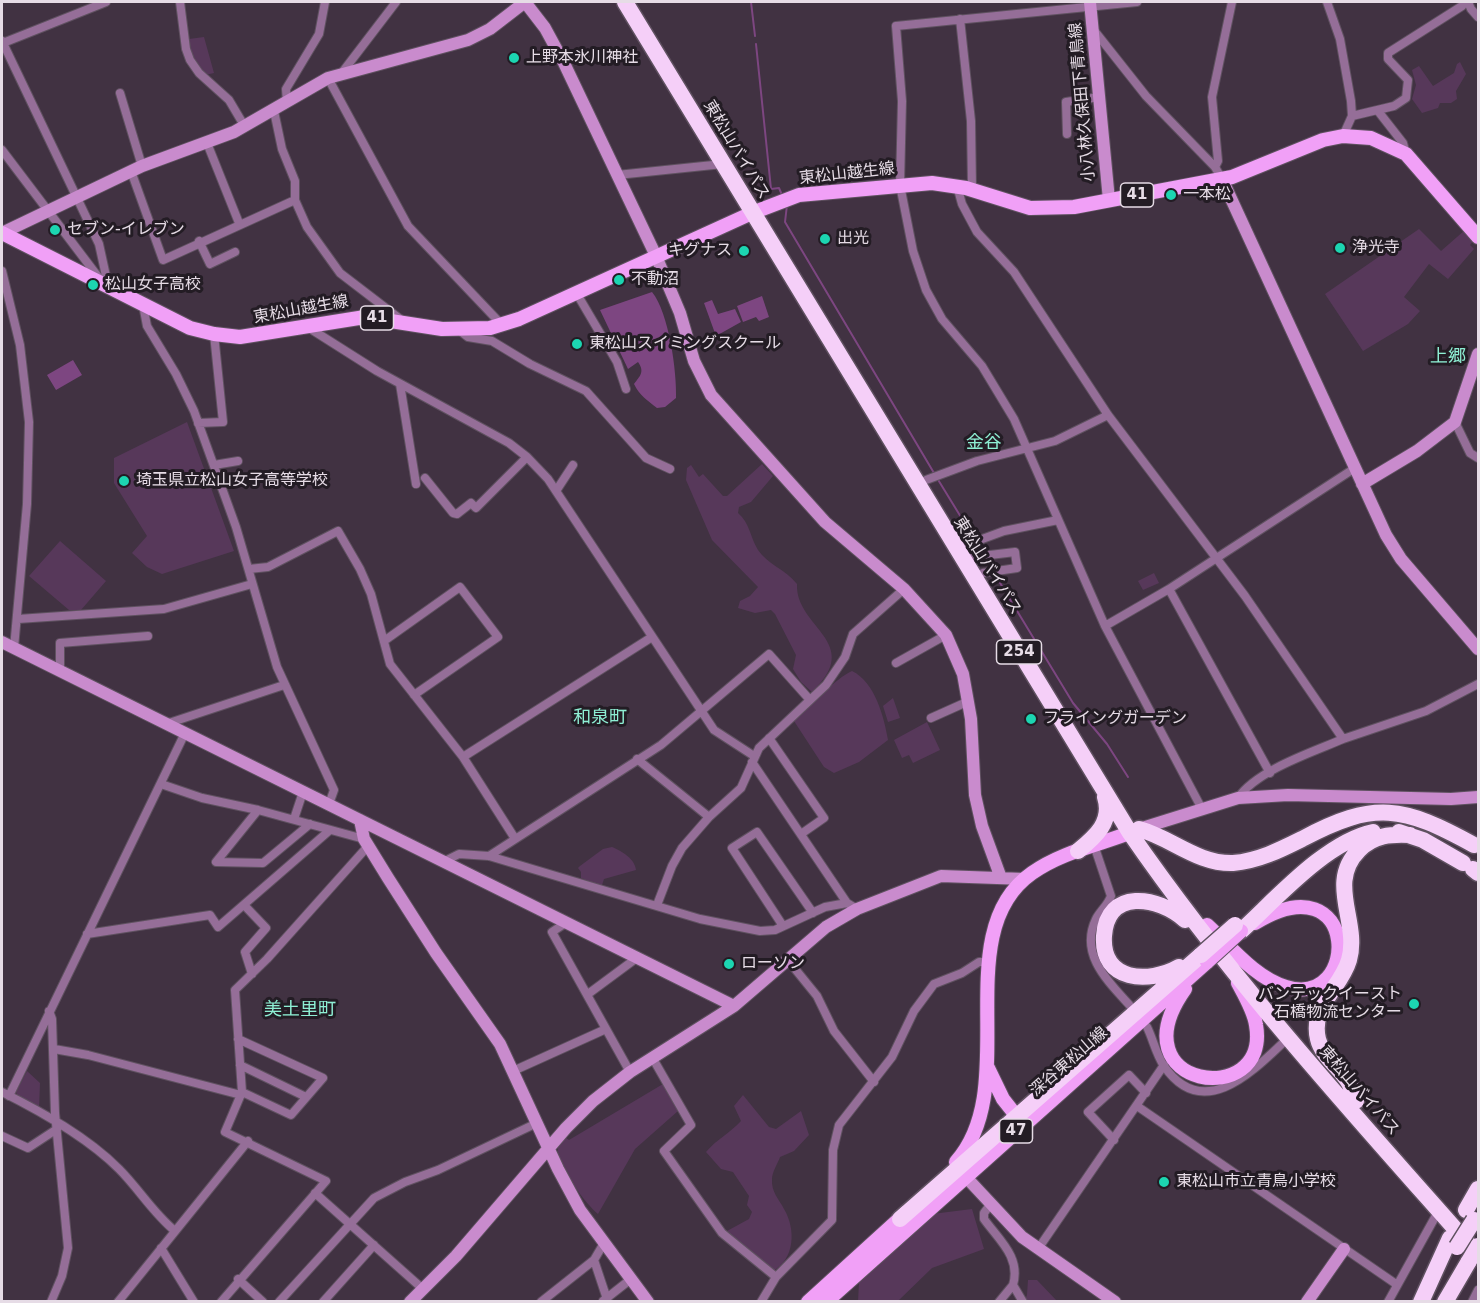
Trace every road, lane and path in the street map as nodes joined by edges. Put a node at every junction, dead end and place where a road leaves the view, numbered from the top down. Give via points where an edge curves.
1 (106, 2) edge
2 (180, 2) edge
3 (325, 2) edge
4 (396, 2) edge
5 (525, 2) edge
6 (625, 2) edge
7 (637, 2) edge
8 (1137, 2) edge
9 (1232, 2) edge
10 (1327, 2) edge
11 (1090, 3) edge
12 (1465, 4) edge
13 (88, 5) edge
14 (1479, 17) edge
15 (960, 19) junction
16 (1093, 29) junction
17 (2, 42) edge
18 (341, 74) junction
19 (328, 78) junction
20 (120, 93) dead end
21 (1099, 97) junction
22 (287, 103) junction
23 (274, 111) junction
24 (1378, 111) junction
25 (1352, 116) junction
26 (245, 127) junction
27 (1066, 134) dead end
28 (1343, 135) junction
29 (207, 143) junction
30 (2, 150) edge
31 (1406, 154) junction
32 (723, 164) junction
33 (136, 168) junction
34 (1219, 173) junction
35 (617, 175) junction
36 (900, 185) junction
37 (957, 186) junction
38 (972, 189) junction
39 (74, 196) junction
40 (295, 200) junction
41 (1109, 200) junction
42 (49, 209) junction
43 (757, 211) junction
44 (239, 223) junction
45 (2, 233) edge
46 (1479, 237) edge
47 (199, 241) junction
48 (235, 252) dead end
49 (656, 256) junction
50 (2, 271) edge
51 (106, 287) junction
52 (577, 294) junction
53 (143, 305) junction
54 (404, 322) junction
55 (502, 325) junction
56 (306, 326) junction
57 (459, 330) junction
58 (214, 334) junction
59 (1478, 361) edge
60 (400, 384) junction
61 (626, 389) dead end
62 (1108, 415) junction
63 (1455, 422) junction
64 (198, 423) junction
65 (1028, 450) junction
66 (527, 457) junction
67 (1479, 458) edge
68 (238, 461) dead end
69 (214, 465) junction
70 (573, 465) dead end
71 (1355, 468) junction
72 (670, 469) dead end
73 (425, 478) dead end
74 (926, 480) junction
75 (416, 484) dead end
76 (1362, 484) junction
77 (556, 491) junction
78 (1058, 520) junction
79 (969, 551) junction
80 (1216, 559) junction
81 (249, 569) junction
82 (982, 573) junction
83 (252, 584) junction
84 (904, 589) junction
85 (1169, 589) junction
86 (18, 619) junction
87 (1105, 626) junction
88 (946, 635) junction
89 (148, 636) dead end
90 (652, 637) junction
91 (384, 641) junction
92 (2, 642) edge
93 (14, 648) junction
94 (1479, 649) edge
95 (896, 663) dead end
96 (60, 672) junction
97 (1479, 684) edge
98 (284, 685) junction
99 (414, 695) junction
100 (810, 700) junction
101 (969, 701) junction
102 (701, 710) junction
103 (931, 718) dead end
104 (166, 724) junction
105 (185, 733) junction
106 (769, 738) junction
107 (1343, 739) junction
108 (463, 757) junction
109 (637, 759) junction
110 (753, 759) junction
111 (1270, 773) junction
112 (161, 784) junction
113 (303, 792) junction
114 (1103, 792) junction
115 (1479, 797) edge
116 (1238, 798) junction
117 (329, 804) junction
118 (258, 810) junction
119 (1202, 810) junction
120 (709, 817) junction
121 (294, 819) junction
122 (360, 820) junction
123 (310, 824) junction
124 (1434, 824) junction
125 (330, 830) junction
126 (1135, 831) junction
127 (801, 834) junction
128 (1410, 835) junction
129 (514, 837) junction
130 (366, 842) junction
131 (1094, 845) junction
132 (1474, 845) dead end
133 (1078, 851) junction
134 (489, 856) junction
135 (445, 861) junction
136 (1471, 868) edge
137 (1001, 878) junction
138 (1025, 879) junction
139 (657, 905) junction
140 (245, 906) junction
141 (852, 906) junction
142 (813, 913) junction
143 (567, 922) junction
144 (783, 926) junction
145 (1238, 928) junction
146 (87, 934) junction
147 (1205, 945) junction
148 (638, 957) junction
149 (787, 959) junction
150 (990, 962) junction
151 (1230, 970) junction
152 (252, 974) junction
153 (588, 994) junction
154 (734, 1006) junction
155 (1133, 1009) dead end
156 (49, 1011) junction
157 (1147, 1027) dead end
158 (606, 1029) junction
159 (1288, 1038) junction
160 (238, 1039) junction
161 (54, 1049) junction
162 (652, 1057) junction
163 (986, 1061) junction
164 (240, 1065) junction
165 (1164, 1065) junction
166 (513, 1071) junction
167 (630, 1072) junction
168 (874, 1082) junction
169 (1146, 1093) junction
170 (5, 1094) edge
171 (242, 1094) junction
172 (306, 1097) junction
173 (1356, 1101) junction
174 (1137, 1106) junction
175 (1018, 1118) junction
176 (537, 1123) junction
177 (57, 1126) junction
178 (2, 1136) edge
179 (1113, 1140) junction
180 (249, 1141) junction
181 (549, 1148) junction
182 (965, 1176) junction
183 (1479, 1189) edge
184 (315, 1193) junction
185 (990, 1205) junction
186 (1439, 1210) junction
187 (1473, 1214) edge
188 (900, 1219) junction
189 (348, 1223) junction
190 (175, 1231) junction
191 (1479, 1241) edge
192 (604, 1243) junction
193 (374, 1245) junction
194 (1479, 1246) edge
195 (161, 1248) junction
196 (1038, 1248) junction
197 (1344, 1249) junction
198 (1474, 1258) edge
199 (594, 1260) junction
200 (776, 1277) junction
201 (238, 1279) junction
202 (631, 1279) junction
203 (1396, 1284) junction
204 (1013, 1285) junction
205 (423, 1290) junction
206 (1479, 1290) edge
207 (606, 1300) edge
208 (51, 1302) edge
209 (118, 1302) edge
210 (194, 1302) edge
211 (221, 1302) edge
212 (263, 1302) edge
213 (279, 1302) edge
214 (323, 1302) edge
215 (410, 1302) edge
216 (541, 1302) edge
217 (648, 1302) edge
218 (761, 1302) edge
219 (808, 1302) edge
220 (826, 1302) edge
221 (999, 1302) edge
222 (1023, 1302) edge
223 (1115, 1302) edge
224 (1307, 1302) edge
225 (1388, 1302) edge
226 (1423, 1302) edge
227 (1445, 1302) edge
228 (1472, 1302) edge

1 - 13 street
2 - 26 street via 190,60 205,80 229,100
3 - 22 street via 319,34 286,89
4 - 18 street
5 - 18 street via 490,29 468,40
5 - 35 street via 559,52
6 - 32 highway, 東松山バイパス / 254
7 - 43 highway, 東松山バイパス / 254
8 - 11 street
9 - 34 street via 1212,102
10 - 25 street via 1341,39
11 - 15 street
11 - 16 street, 小八林久保田下青鳥線
12 - 14 street
12 - 24 street via 1388,53 1388,59 1408,80 1409,92 1402,102
13 - 17 street
15 - 36 street via 896,26 902,101
15 - 38 street via 971,121
16 - 21 street, 小八林久保田下青鳥線
16 - 34 street via 1146,96
17 - 39 street
18 - 19 street
19 - 22 street
19 - 55 street via 408,226
20 - 33 street
21 - 27 street via 1066,102
21 - 41 street, 小八林久保田下青鳥線
22 - 23 street
23 - 26 street
23 - 40 street via 282,149 295,181
24 - 25 street
24 - 31 street via 1403,143
25 - 28 street
26 - 29 street
28 - 31 main road, 東松山越生線 / 41 via 1371,138
28 - 34 main road, 東松山越生線 / 41
29 - 33 street
29 - 44 street
30 - 42 street
31 - 46 main road, 東松山越生線 / 41
32 - 35 street
32 - 43 highway, 東松山バイパス / 254
33 - 39 street
33 - 47 street via 163,260
34 - 41 main road, 東松山越生線 / 41
34 - 71 street
35 - 49 street
36 - 37 main road, 東松山越生線 / 41
36 - 43 main road, 東松山越生線 / 41 via 809,193
36 - 65 street via 913,252 926,290 942,319 982,366
37 - 38 main road, 東松山越生線 / 41
37 - 62 street via 978,232 1025,287
38 - 41 main road, 東松山越生線 / 41 via 1030,208
39 - 42 street
39 - 51 street via 99,244
40 - 44 street
40 - 54 street via 307,227 340,273
42 - 45 street
42 - 51 street
43 - 49 main road, 東松山越生線 / 41
43 - 74 highway, 東松山バイパス / 254
43 - 114 highway, 東松山バイパス / 254
44 - 47 street
45 - 51 main road, 東松山越生線 / 41
47 - 48 street via 210,264
49 - 52 main road, 東松山越生線 / 41
49 - 84 street via 680,313 694,361 718,406 825,522
50 - 86 street via 20,345 29,422
51 - 53 main road, 東松山越生線 / 41
52 - 55 main road, 東松山越生線 / 41
52 - 61 street via 617,362
53 - 58 main road, 東松山越生線 / 41 via 190,328
53 - 64 street via 147,326 176,374
54 - 56 main road, 東松山越生線 / 41 via 365,317
54 - 57 main road, 東松山越生線 / 41
55 - 57 main road, 東松山越生線 / 41
56 - 58 main road, 東松山越生線 / 41 via 240,337
56 - 60 street
57 - 72 street via 468,337 492,341 586,391 646,458
58 - 64 street via 223,422
59 - 63 street
60 - 66 street via 509,443
60 - 75 street
62 - 65 street
62 - 80 street
63 - 67 street via 1470,453
63 - 76 street via 1417,452
64 - 69 street
65 - 74 street via 977,461
65 - 78 street
66 - 73 street via 476,508 471,503 458,514 453,513
66 - 77 street
68 - 69 street
69 - 81 street
70 - 77 street
71 - 76 street
71 - 80 street
74 - 79 highway, 東松山バイパス / 254
76 - 94 street via 1401,559
77 - 90 street
78 - 79 street via 1004,531
78 - 87 street
79 - 82 highway, 東松山バイパス / 254
79 - 82 street via 1015,552 1017,568
80 - 85 street
80 - 107 street
81 - 83 street
81 - 91 street via 268,567 338,531 371,594
82 - 126 highway, 東松山バイパス / 254
83 - 86 street via 164,609
83 - 98 street
84 - 88 street
84 - 100 street via 853,634 842,663
85 - 87 street
85 - 111 street
86 - 93 street
87 - 119 street
88 - 95 street
88 - 101 street via 963,674
89 - 96 street via 60,643
90 - 102 street
90 - 108 street
91 - 99 street via 390,664
91 - 99 street via 460,587 498,638
92 - 93 street
93 - 96 street
96 - 104 street
97 - 107 street via 1426,711
98 - 104 street
98 - 117 street via 334,790
99 - 108 street
100 - 102 street via 769,654
100 - 106 street
101 - 103 street
101 - 137 street via 975,795
102 - 109 street via 661,745
102 - 110 street via 716,733
104 - 105 street
105 - 112 street
105 - 113 street
106 - 110 street
106 - 127 street via 824,818
107 - 111 street
108 - 129 street
109 - 120 street
109 - 129 street
110 - 120 street via 741,788
110 - 127 street
111 - 116 street
112 - 118 street
112 - 146 street
113 - 117 street
113 - 121 street
114 - 126 highway, 東松山バイパス / 254
114 - 133 highway via 1107,811 1104,824
115 - 116 street
116 - 119 street
117 - 122 street
118 - 121 street
118 - 123 street via 216,862 263,863
119 - 126 street
120 - 139 street via 677,857
121 - 123 street
122 - 130 street
122 - 135 street
123 - 125 street
124 - 126 highway via 1400,813 1367,812 1335,822 1265,856 1233,863 1200,858 1167,839
124 - 132 highway
124 - 145 highway via 1393,819 1359,826 1301,865
125 - 130 street
125 - 140 street
126 - 131 main road, 47
126 - 147 highway, 東松山バイパス / 254
127 - 141 street
128 - 136 highway
128 - 145 highway via 1379,831 1352,840
128 - 173 highway via 1387,835 1368,842 1352,858 1343,881 1350,956 1321,1007 1317,1028 1322,1050 1349,1083
129 - 134 street
130 - 152 street
130 - 166 street via 436,953 487,1022
131 - 133 main road, 47
131 - 155 street via 1111,896 1094,923 1092,955 1098,968
133 - 138 main road, 47
134 - 135 street via 459,854
134 - 139 street
135 - 143 street
137 - 138 street
137 - 141 street via 941,876
138 - 150 main road, 47 via 1009,893 1002,906 992,937
139 - 144 street via 760,932
140 - 146 street via 218,927 210,915
140 - 152 street via 266,928 245,952
141 - 142 street
141 - 149 street
142 - 144 street
142 - 144 street via 757,832 732,848
143 - 148 street
143 - 153 street via 552,932
145 - 147 highway, bridge
145 - 147 main road via 1277,910 1313,908 1323,914 1338,934 1339,957 1320,983 1287,988 1252,966
146 - 156 street
147 - 147 highway via 1169,908 1149,900 1127,903 1110,917 1104,937 1109,957 1124,974 1135,978 1158,977
147 - 151 highway, 東松山バイパス / 254
147 - 151 main road via 1169,1014 1166,1037 1174,1060 1193,1076 1223,1078 1240,1070 1255,1049 1256,1024
147 - 173 highway, 東松山バイパス / 254
147 - 175 highway
147 - 182 main road, 深谷東松山線 / 47
148 - 153 street
148 - 154 street
149 - 154 street
149 - 168 street via 817,996 834,1031
150 - 163 main road, 47
150 - 168 street via 979,962 934,984
151 - 159 highway, 東松山バイパス / 254
152 - 160 street via 235,990
153 - 158 street
154 - 162 street
156 - 161 street
156 - 170 street
157 - 165 street
158 - 166 street
158 - 167 street
159 - 165 street via 1242,1080 1221,1090 1188,1086
159 - 186 highway, 東松山バイパス / 254
160 - 164 street
160 - 172 street via 323,1078
161 - 171 street
161 - 177 street
162 - 167 street
162 - 200 street via 691,1125 664,1151 722,1233
163 - 175 main road, 47 via 993,1082
163 - 188 main road, 47 via 984,1104 974,1137 953,1166
164 - 171 street
164 - 172 street
165 - 169 street
166 - 176 street
167 - 181 street via 593,1101
168 - 200 street via 836,1133 832,1220
169 - 174 street
169 - 179 street via 1129,1075 1088,1112
170 - 177 street
171 - 172 street via 291,1114
171 - 180 street via 225,1132
173 - 191 highway, 東松山バイパス / 254
174 - 179 street
174 - 197 street
175 - 188 highway
176 - 181 street
176 - 189 street via 389,1189 367,1203
177 - 178 street via 28,1149
177 - 190 street via 104,1155
177 - 208 street via 68,1248
179 - 196 street
180 - 184 street via 326,1181
180 - 190 street
181 - 192 street via 576,1204
181 - 205 street
182 - 185 street
182 - 220 main road, 深谷東松山線 / 47
183 - 187 highway
184 - 189 street
184 - 201 street
185 - 196 street
185 - 204 street via 984,1219 1014,1260
186 - 198 highway, 東松山バイパス / 254
186 - 203 street
187 - 226 highway
188 - 219 main road, 47
189 - 193 street
189 - 213 street
190 - 195 street
192 - 199 street
192 - 202 street
193 - 205 street
193 - 214 street
194 - 198 highway, bridge
195 - 209 street
195 - 210 street
196 - 223 street
197 - 203 street
197 - 224 street
198 - 227 highway
199 - 207 street
199 - 216 street
200 - 218 street
201 - 211 street
201 - 212 street
202 - 207 street
202 - 217 street
203 - 225 street
204 - 221 street
204 - 222 street
205 - 215 street
206 - 228 street

